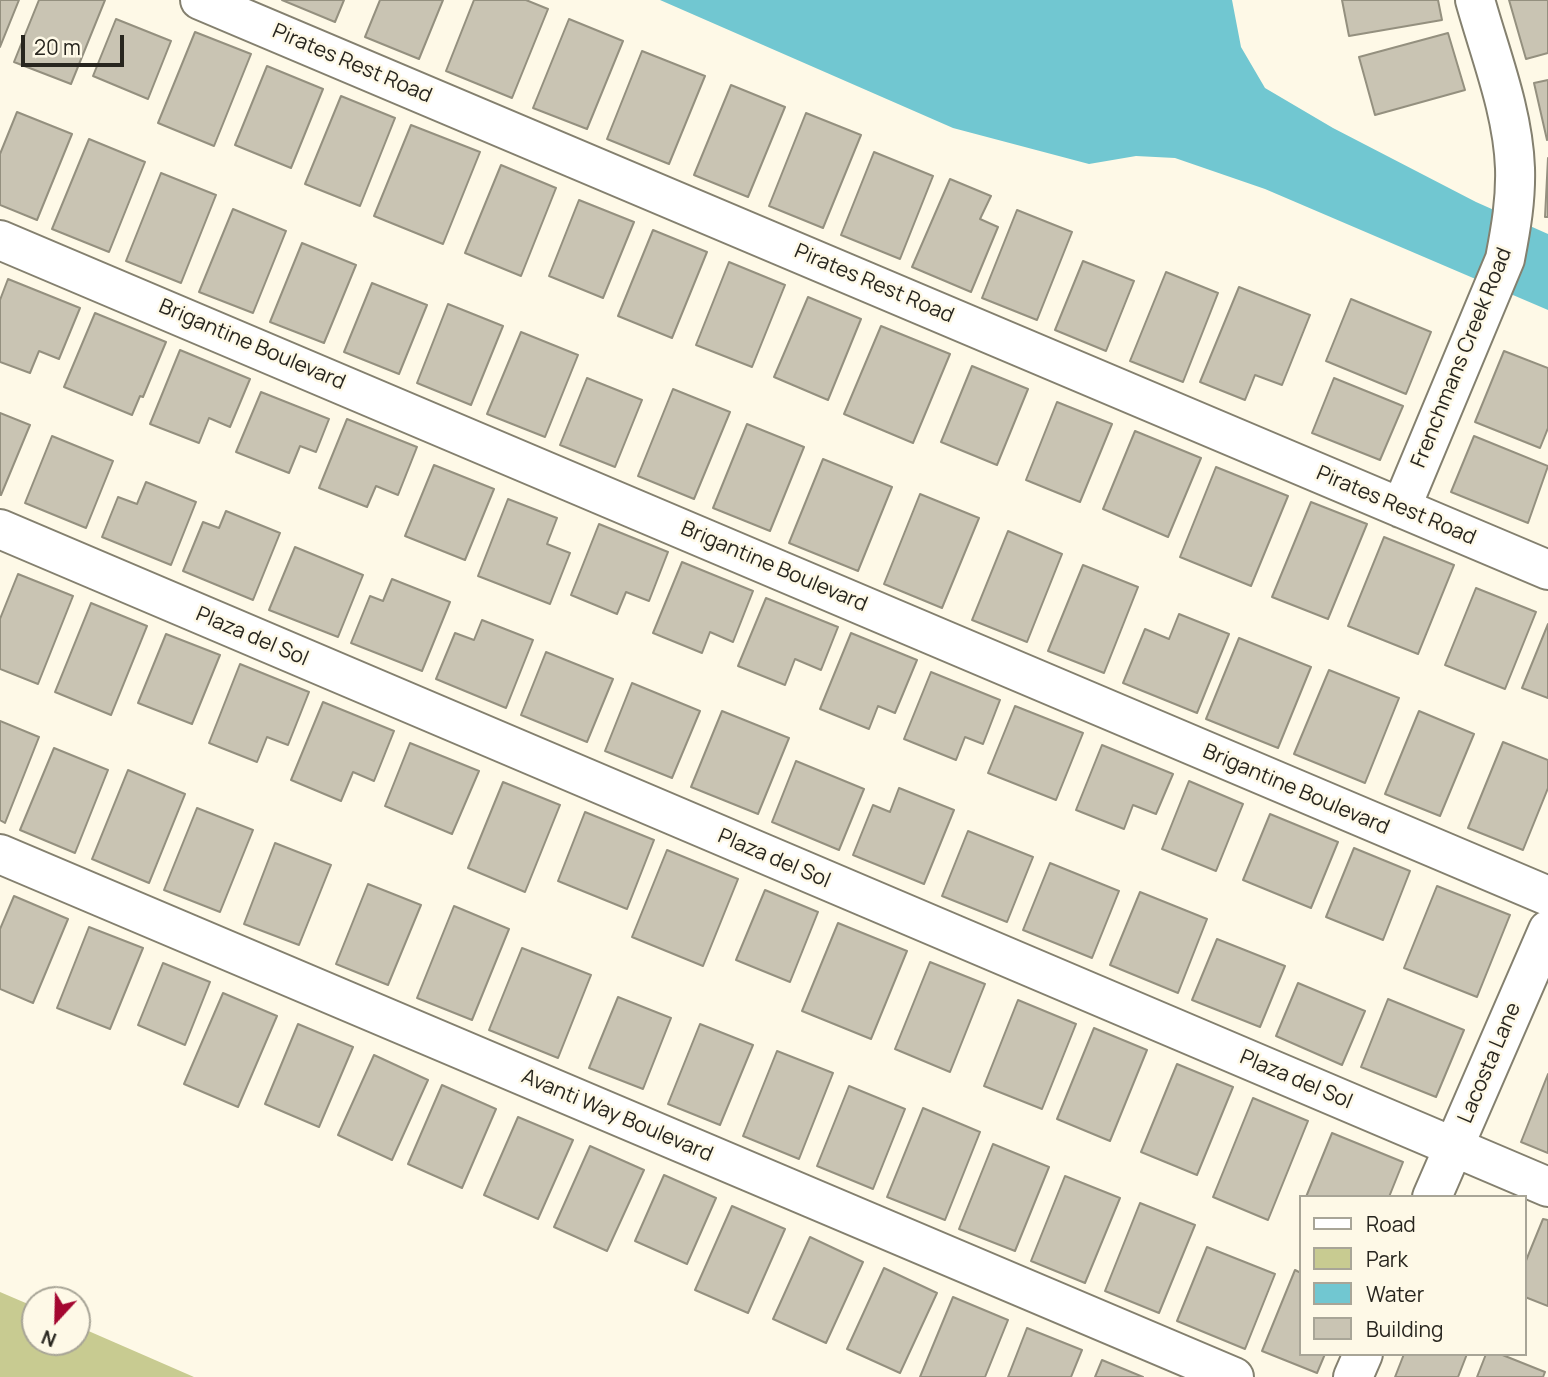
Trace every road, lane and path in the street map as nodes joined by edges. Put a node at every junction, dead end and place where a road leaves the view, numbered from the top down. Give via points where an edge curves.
1 (200, 0) edge
2 (1475, 0) edge
3 (0, 240) edge
4 (1402, 508) junction
5 (0, 529) edge
6 (1548, 570) edge
7 (0, 854) edge
8 (1548, 896) edge
9 (1548, 930) edge
10 (1454, 1146) junction
11 (1548, 1187) edge
12 (1433, 1195) edge
13 (1362, 1356) edge
14 (1234, 1377) edge
15 (1353, 1377) edge

1 - 4 street, Pirates Rest Road
2 - 4 street, Frenchmans Creek Road via 1507,113 1515,166 1514,215 1505,259
3 - 8 street, Brigantine Boulevard
4 - 6 street, Pirates Rest Road
5 - 10 street, Plaza del Sol
7 - 14 street, Avanti Way Boulevard
9 - 10 street, Lacosta Lane
10 - 11 street, Plaza del Sol
10 - 12 street, Lacosta Lane
13 - 15 street

